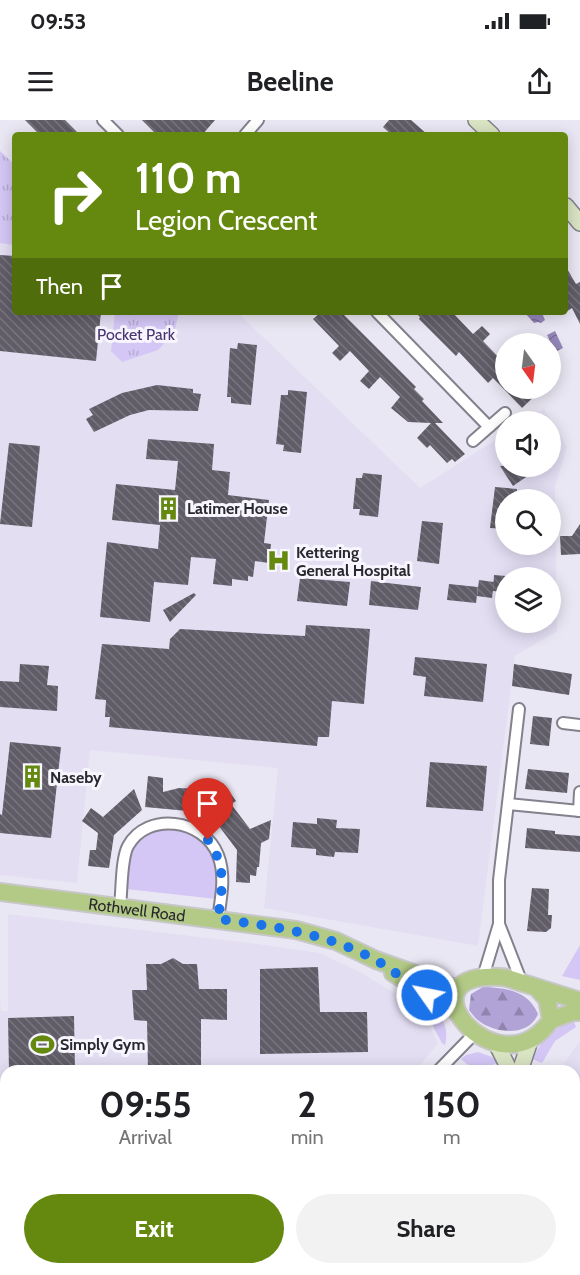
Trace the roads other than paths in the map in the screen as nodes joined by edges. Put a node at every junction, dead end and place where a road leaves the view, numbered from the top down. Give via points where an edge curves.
1 (103, 120) edge
2 (258, 120) edge
3 (476, 120) edge
4 (115, 132) edge
5 (248, 132) edge
6 (489, 132) edge
7 (568, 209) edge
8 (580, 224) edge
9 (380, 315) edge
10 (495, 422) edge
11 (489, 427) junction
12 (473, 441) dead end
13 (519, 709) dead end
14 (563, 723) dead end
15 (580, 725) edge
16 (580, 792) edge
17 (508, 804) junction
18 (579, 811) edge
19 (0, 892) edge
20 (120, 906) junction
21 (218, 919) junction
22 (499, 924) junction
23 (376, 960) junction
24 (483, 977) junction
25 (529, 985) junction
26 (458, 989) junction
27 (580, 1001) edge
28 (456, 1011) junction
29 (580, 1012) edge
30 (551, 1020) junction
31 (474, 1034) junction
32 (530, 1041) junction
33 (496, 1043) junction
34 (444, 1065) edge
35 (507, 1065) edge
36 (522, 1065) edge

1 - 4 street
2 - 5 street
3 - 6 street
7 - 8 street
9 - 11 street
10 - 11 street
11 - 12 street
13 - 17 street
14 - 15 street
16 - 18 street
17 - 18 street
17 - 22 street via 499,880
19 - 20 main road, Rothwell Road
20 - 21 main road, Rothwell Road
20 - 21 street via 127,847 151,827 186,825 200,832 218,854 223,882
21 - 23 main road, Rothwell Road via 296,930 336,941
22 - 24 street
22 - 25 street
23 - 26 main road, Rothwell Road
23 - 28 main road, Rothwell Road
24 - 25 main road via 504,977
24 - 26 main road
25 - 27 main road
25 - 30 main road via 547,999
26 - 28 main road via 454,998
28 - 31 main road
29 - 30 main road
30 - 32 main road
31 - 33 main road
31 - 34 street
32 - 33 main road
32 - 36 street
33 - 35 street

